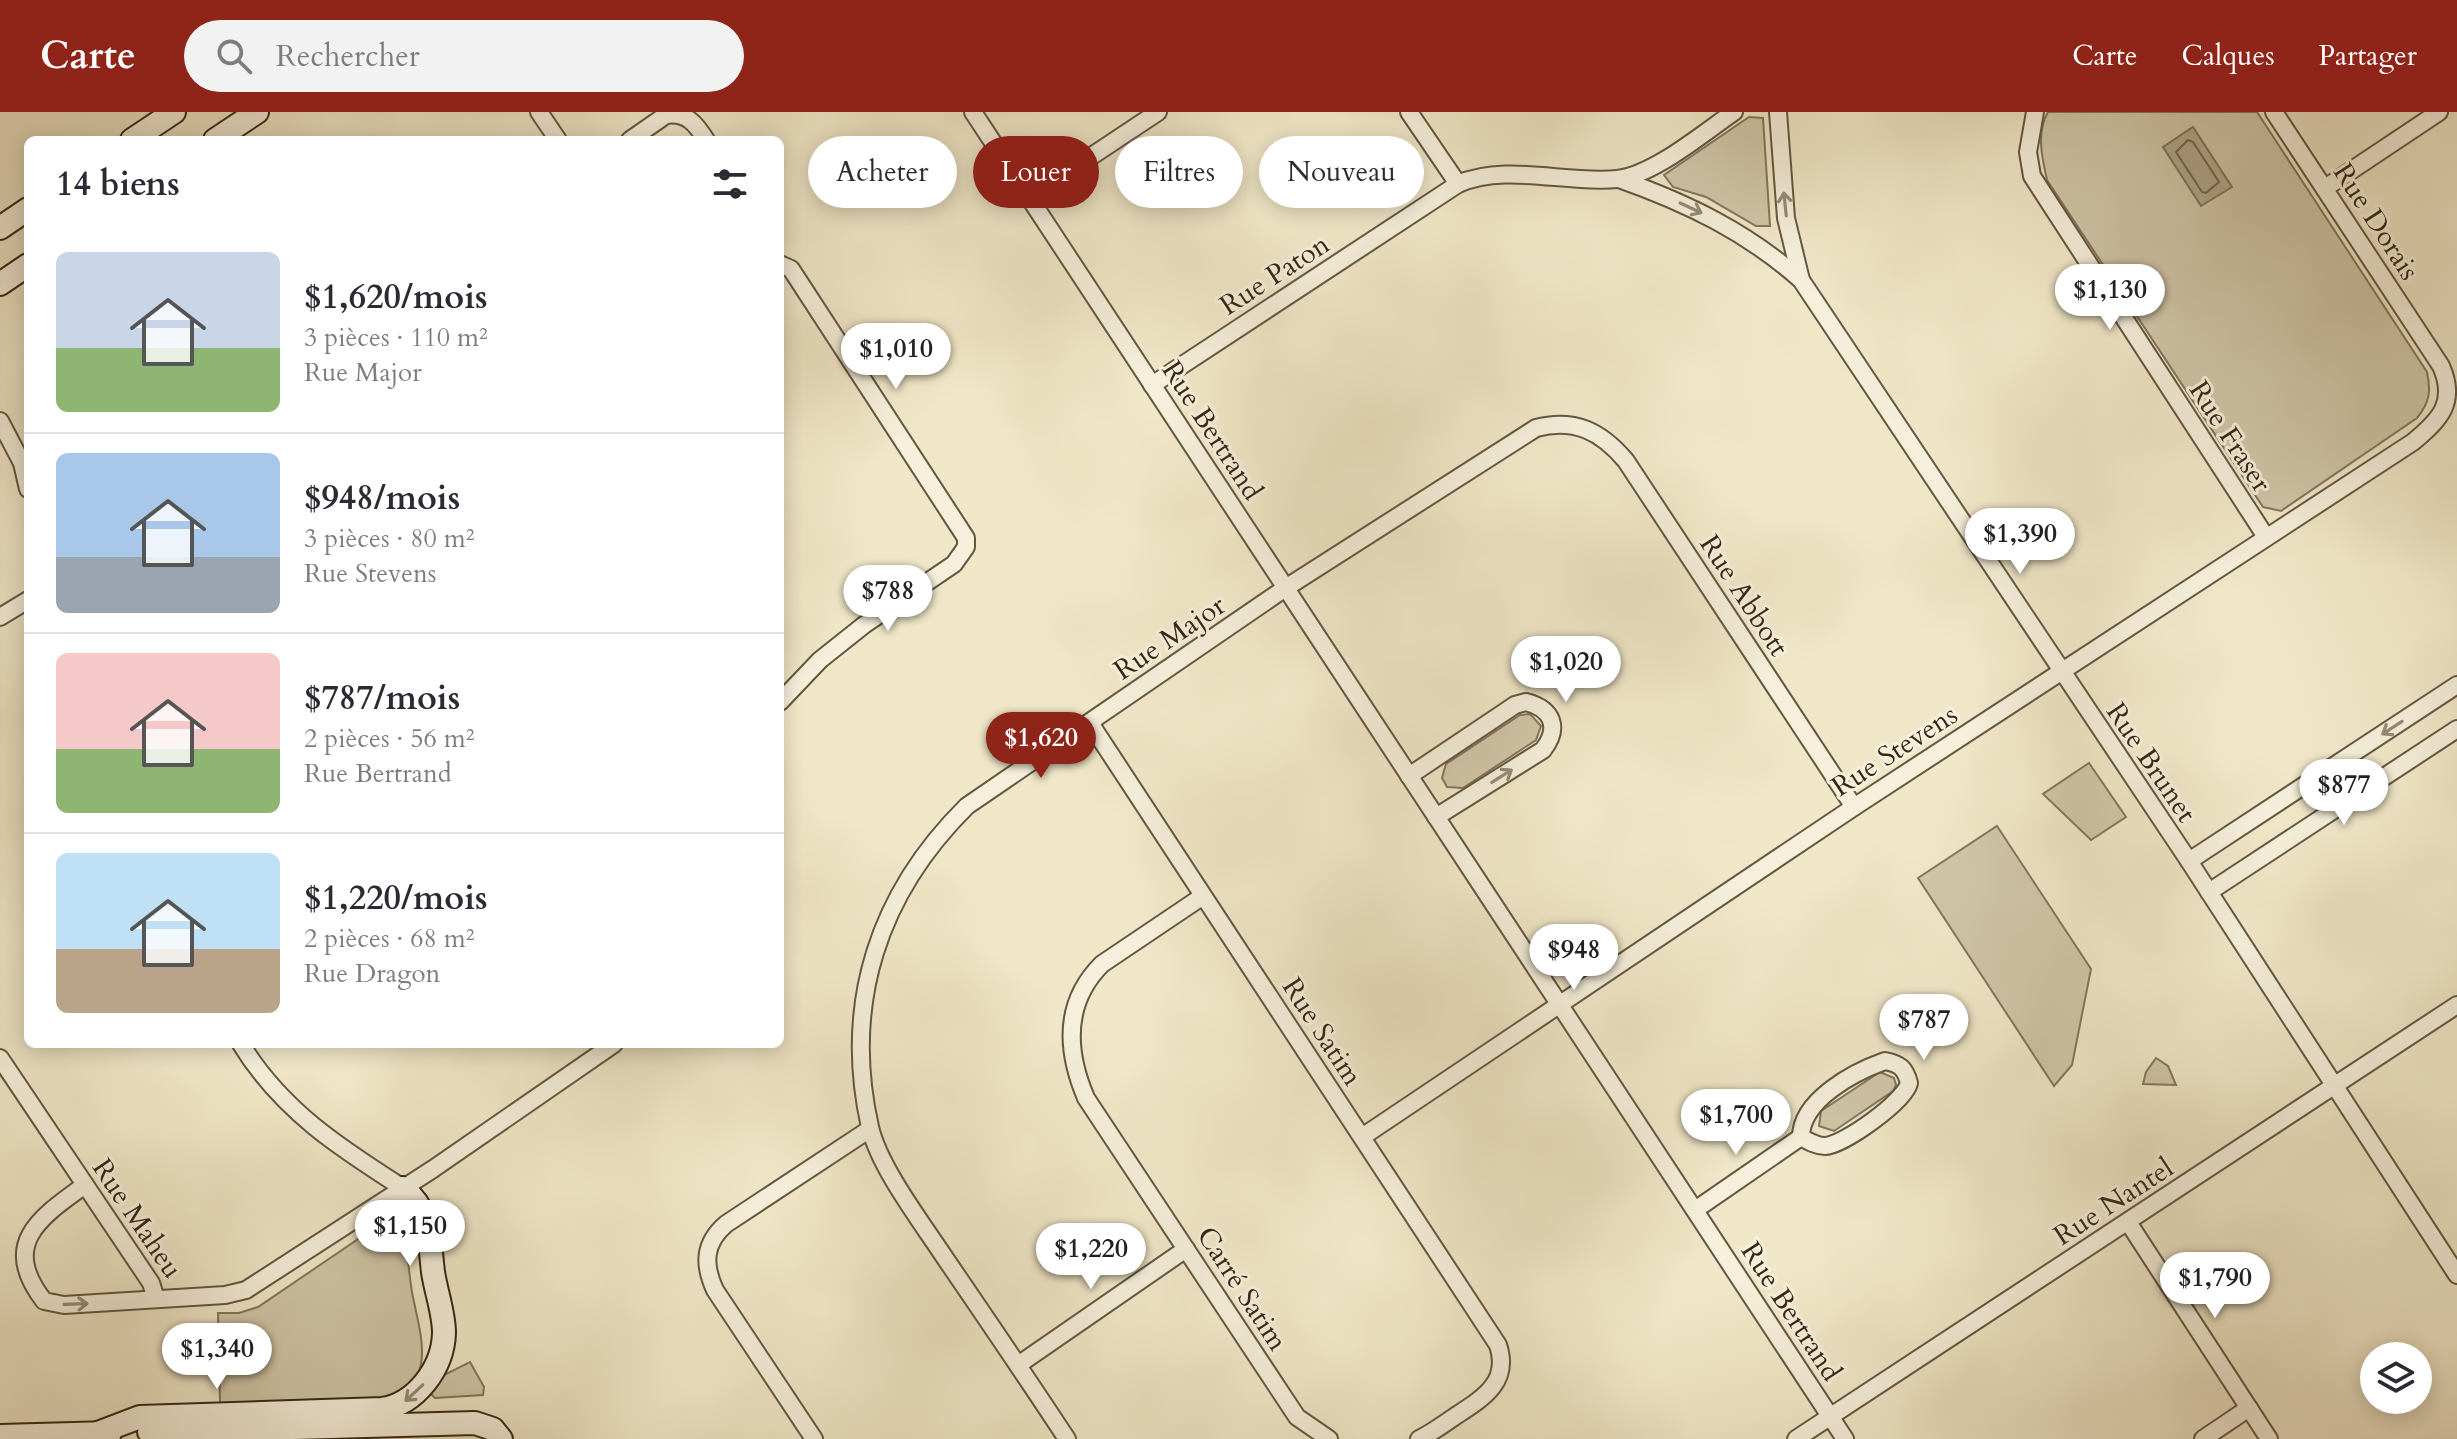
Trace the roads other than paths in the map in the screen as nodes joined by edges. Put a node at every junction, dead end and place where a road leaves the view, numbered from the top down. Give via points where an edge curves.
1 (174, 112) edge
2 (257, 112) edge
3 (539, 112) edge
4 (973, 112) edge
5 (1158, 112) edge
6 (1409, 112) edge
7 (1734, 112) edge
8 (1778, 112) edge
9 (2035, 112) edge
10 (2274, 112) edge
11 (2439, 112) edge
12 (138, 136) edge
13 (221, 136) edge
14 (555, 136) edge
15 (636, 136) edge
16 (703, 136) edge
17 (989, 136) edge
18 (1099, 151) edge
19 (1619, 179) junction
20 (1458, 184) junction
21 (2325, 188) junction
22 (1037, 208) edge
23 (24, 212) edge
24 (0, 228) edge
25 (786, 267) edge
26 (24, 268) edge
27 (1801, 280) junction
28 (0, 284) edge
29 (1152, 385) junction
30 (2449, 403) joint
31 (0, 421) edge
32 (1579, 425) joint
33 (24, 472) edge
34 (2266, 537) junction
35 (1284, 589) junction
36 (24, 602) edge
37 (0, 617) edge
38 (2060, 673) junction
39 (2457, 685) edge
40 (784, 698) edge
41 (1090, 723) junction
42 (2457, 729) edge
43 (1409, 776) junction
44 (1854, 807) junction
45 (1436, 817) junction
46 (2189, 861) junction
47 (2209, 892) junction
48 (1203, 896) junction
49 (2457, 1005) edge
50 (1559, 1006) junction
51 (244, 1048) edge
52 (608, 1048) edge
53 (0, 1058) edge
54 (2334, 1088) junction
55 (870, 1129) junction
56 (1362, 1137) junction
57 (1801, 1137) junction
58 (85, 1185) junction
59 (403, 1188) junction
60 (1695, 1210) junction
61 (2128, 1222) junction
62 (1186, 1249) junction
63 (2457, 1275) edge
64 (156, 1299) junction
65 (1018, 1365) junction
66 (2249, 1408) junction
67 (1830, 1417) junction
68 (98, 1433) junction
69 (0, 1436) edge
70 (501, 1439) edge
71 (814, 1439) edge
72 (1067, 1439) edge
73 (1329, 1439) edge
74 (1419, 1439) edge
75 (1796, 1439) edge
76 (1845, 1439) edge
77 (2203, 1439) edge
78 (2269, 1439) edge

1 - 12 street
2 - 13 street
3 - 14 street
4 - 17 street, Rue Bertrand
5 - 18 street
6 - 20 street
7 - 19 street, Rue Paton via 1661,160
27 -> 8 street, Rue Brunet via 1786,218
9 - 34 street, Rue Fraser via 2028,152 2032,176
10 - 21 street, Rue Dorais
11 - 21 street
15 - 16 street via 673,114 689,119
19 - 20 street, Rue Paton via 1486,176
19 -> 27 street, Rue Brunet via 1733,229
20 - 29 street, Rue Paton
21 - 30 street, Rue Dorais via 2441,366
22 - 29 street, Rue Bertrand
23 - 24 street
25 - 40 street via 963,529 966,547 954,564 820,660
26 - 28 street
27 - 38 street, Rue Brunet
29 - 35 street, Rue Bertrand
30 - 34 street, Rue Stevens via 2413,442
31 - 33 street
32 - 35 street, Rue Major via 1536,428
32 - 44 street, Rue Abbott via 1600,436 1626,461
34 - 38 street, Rue Stevens
35 - 41 street, Rue Major
35 - 43 street, Rue Bertrand
36 - 37 street
38 - 44 street, Rue Stevens
38 - 46 street, Rue Brunet
39 -> 46 street
41 - 48 street, Rue Satim
41 - 55 street, Rue Major via 967,806 909,872 878,940 866,986 863,1060
42 - 47 street
43 - 45 street, Rue Bertrand
45 -> 43 street via 1543,750 1552,738 1549,713 1526,702 1515,705
44 - 50 street, Rue Stevens
45 - 50 street, Rue Bertrand
46 - 47 street, Rue Brunet
47 - 54 street, Rue Brunet
48 - 56 street, Rue Satim
48 - 62 street, Carré Satim via 1090,975 1073,1011 1070,1034 1073,1066 1086,1098
49 - 54 street, Rue Nantel
50 - 56 street, Rue Stevens
50 - 60 street, Rue Bertrand
51 - 59 street via 281,1099 345,1151
52 - 59 street, Rue Maheu
53 - 58 street, Rue Maheu
54 - 61 street, Rue Nantel
54 - 63 street, Rue Brunet
55 - 65 street, Rue Major via 908,1203
55 - 71 street via 726,1224 713,1235 707,1252 707,1272 715,1290
56 - 74 street, Rue Satim via 1498,1345 1502,1371 1496,1385
57 - 57 street via 1814,1144 1839,1142 1901,1100 1909,1083 1906,1071 1885,1061 1871,1066 1812,1105
57 - 60 street
58 - 64 street, Rue Maheu via 151,1283
58 -> 64 street via 21,1234 16,1260 35,1292 44,1301 64,1305
59 - 64 street, Rue Maheu via 239,1293
59 -> 68 street via 416,1199 428,1224 444,1332 431,1373 406,1401 389,1408 140,1417
60 - 67 street, Rue Bertrand
61 - 66 street
61 - 67 street, Rue Nantel
62 - 65 street
62 - 73 street, Carré Satim via 1297,1417
65 - 72 street
66 - 77 street
66 - 78 street
67 - 75 street, Rue Nantel
67 - 76 street, Rue Bertrand
68 - 69 street
68 - 70 street via 475,1423 493,1429

